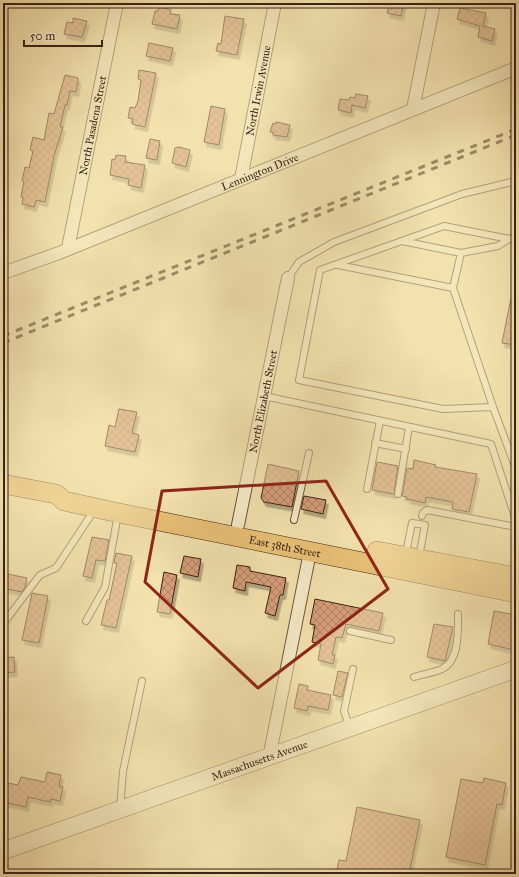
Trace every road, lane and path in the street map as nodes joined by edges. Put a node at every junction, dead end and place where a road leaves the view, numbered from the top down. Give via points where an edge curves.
1 (117, 3) edge
2 (275, 3) edge
3 (434, 3) edge
4 (516, 68) edge
5 (413, 110) junction
6 (241, 179) junction
7 (516, 181) edge
8 (516, 236) edge
9 (509, 239) junction
10 (402, 241) junction
11 (68, 248) junction
12 (461, 253) junction
13 (337, 265) junction
14 (3, 273) edge
15 (288, 278) joint
16 (453, 288) junction
17 (264, 396) junction
18 (493, 407) junction
19 (380, 421) junction
20 (409, 427) junction
21 (376, 443) junction
22 (406, 449) junction
23 (309, 453) dead end
24 (516, 469) edge
25 (3, 484) edge
26 (367, 488) dead end
27 (56, 494) junction
28 (398, 494) dead end
29 (93, 507) junction
30 (119, 513) junction
31 (422, 516) junction
32 (294, 520) dead end
33 (516, 520) edge
34 (412, 523) junction
35 (238, 525) junction
36 (425, 525) junction
37 (516, 527) edge
38 (310, 552) junction
39 (412, 558) junction
40 (516, 577) edge
41 (516, 593) edge
42 (458, 614) dead end
43 (86, 621) dead end
44 (3, 624) edge
45 (350, 631) dead end
46 (391, 640) dead end
47 (353, 669) dead end
48 (516, 669) edge
49 (414, 676) dead end
50 (142, 681) dead end
51 (350, 728) junction
52 (269, 758) junction
53 (120, 810) junction
54 (3, 851) edge

1 - 11 street, North Pasadena Street
2 - 6 street, North Irwin Avenue
3 - 5 street
4 - 5 street, Lennington Drive
5 - 6 street, Lennington Drive
6 - 11 street, Lennington Drive
7 - 15 lane via 462,194 334,242 299,262
8 - 9 lane
9 - 10 lane via 444,226
9 - 12 lane via 498,246
10 - 12 lane
10 - 13 lane
11 - 14 street, Lennington Drive
12 - 16 lane
13 - 16 lane
13 - 18 lane via 320,270 299,380 443,408
15 - 17 street, North Elizabeth Street
16 - 18 lane
17 - 19 lane
17 - 35 street, North Elizabeth Street
18 - 24 lane
19 - 20 lane
19 - 21 lane
20 - 22 lane
20 - 33 lane via 491,444
21 - 22 lane
21 - 26 lane
22 - 28 lane
23 - 32 lane
25 - 27 main road, East 38th Street
27 - 29 main road, East 38th Street via 64,500
27 - 35 main road, East 38th Street via 66,490
29 - 30 main road, East 38th Street
29 - 44 lane via 91,515 56,568 40,575
30 - 38 main road, East 38th Street
30 - 43 lane via 105,587
31 - 34 lane
31 - 36 lane
31 - 37 lane via 427,510
34 - 36 lane
34 - 39 lane
35 - 39 main road, East 38th Street
36 - 39 lane
38 - 41 main road, East 38th Street
38 - 52 street
39 - 40 main road, East 38th Street
42 - 49 lane via 458,637 452,657 443,668
45 - 46 lane
47 - 51 lane via 344,711
48 - 51 main road, Massachusetts Avenue
50 - 53 lane via 123,771
51 - 52 main road, Massachusetts Avenue
52 - 53 main road, Massachusetts Avenue
53 - 54 main road, Massachusetts Avenue

